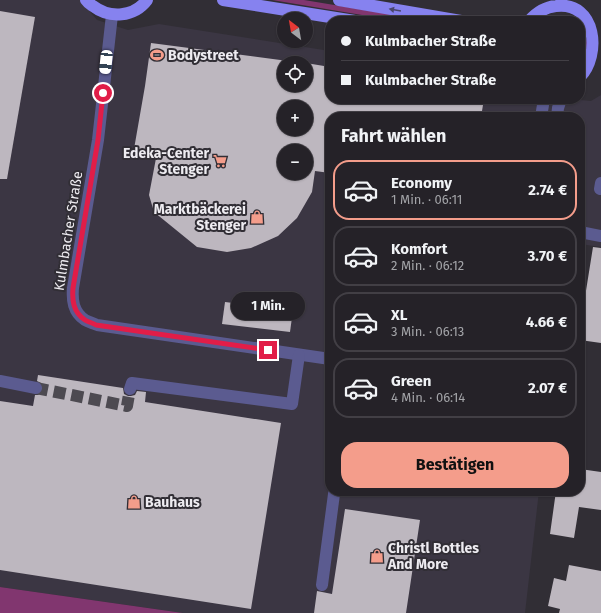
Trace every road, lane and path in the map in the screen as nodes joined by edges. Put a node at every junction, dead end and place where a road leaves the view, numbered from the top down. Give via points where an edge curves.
1 (86, 0) edge
2 (147, 0) edge
3 (223, 0) edge
4 (338, 0) edge
5 (112, 15) junction
6 (325, 16) edge
7 (432, 16) edge
8 (535, 16) edge
9 (600, 42) edge
10 (599, 60) edge
11 (585, 74) edge
12 (585, 233) edge
13 (601, 236) edge
14 (299, 355) junction
15 (325, 358) edge
16 (0, 381) edge
17 (36, 388) tunnel mouth
18 (130, 389) dead end
19 (334, 496) edge
20 (322, 585) dead end

1 - 5 main road via 99,10
2 - 5 main road via 136,9
3 - 6 main road
7 -> 4 main road
5 - 14 street, Kulmbacher Straße via 98,140 73,288 72,300 77,311 84,319 96,325
8 - 9 main road via 549,7 573,7 592,21
9 - 10 main road
10 - 11 main road
12 - 13 street
14 - 15 street, Kulmbacher Straße
14 - 18 street via 292,404 132,383
16 - 17 street
19 - 20 street

